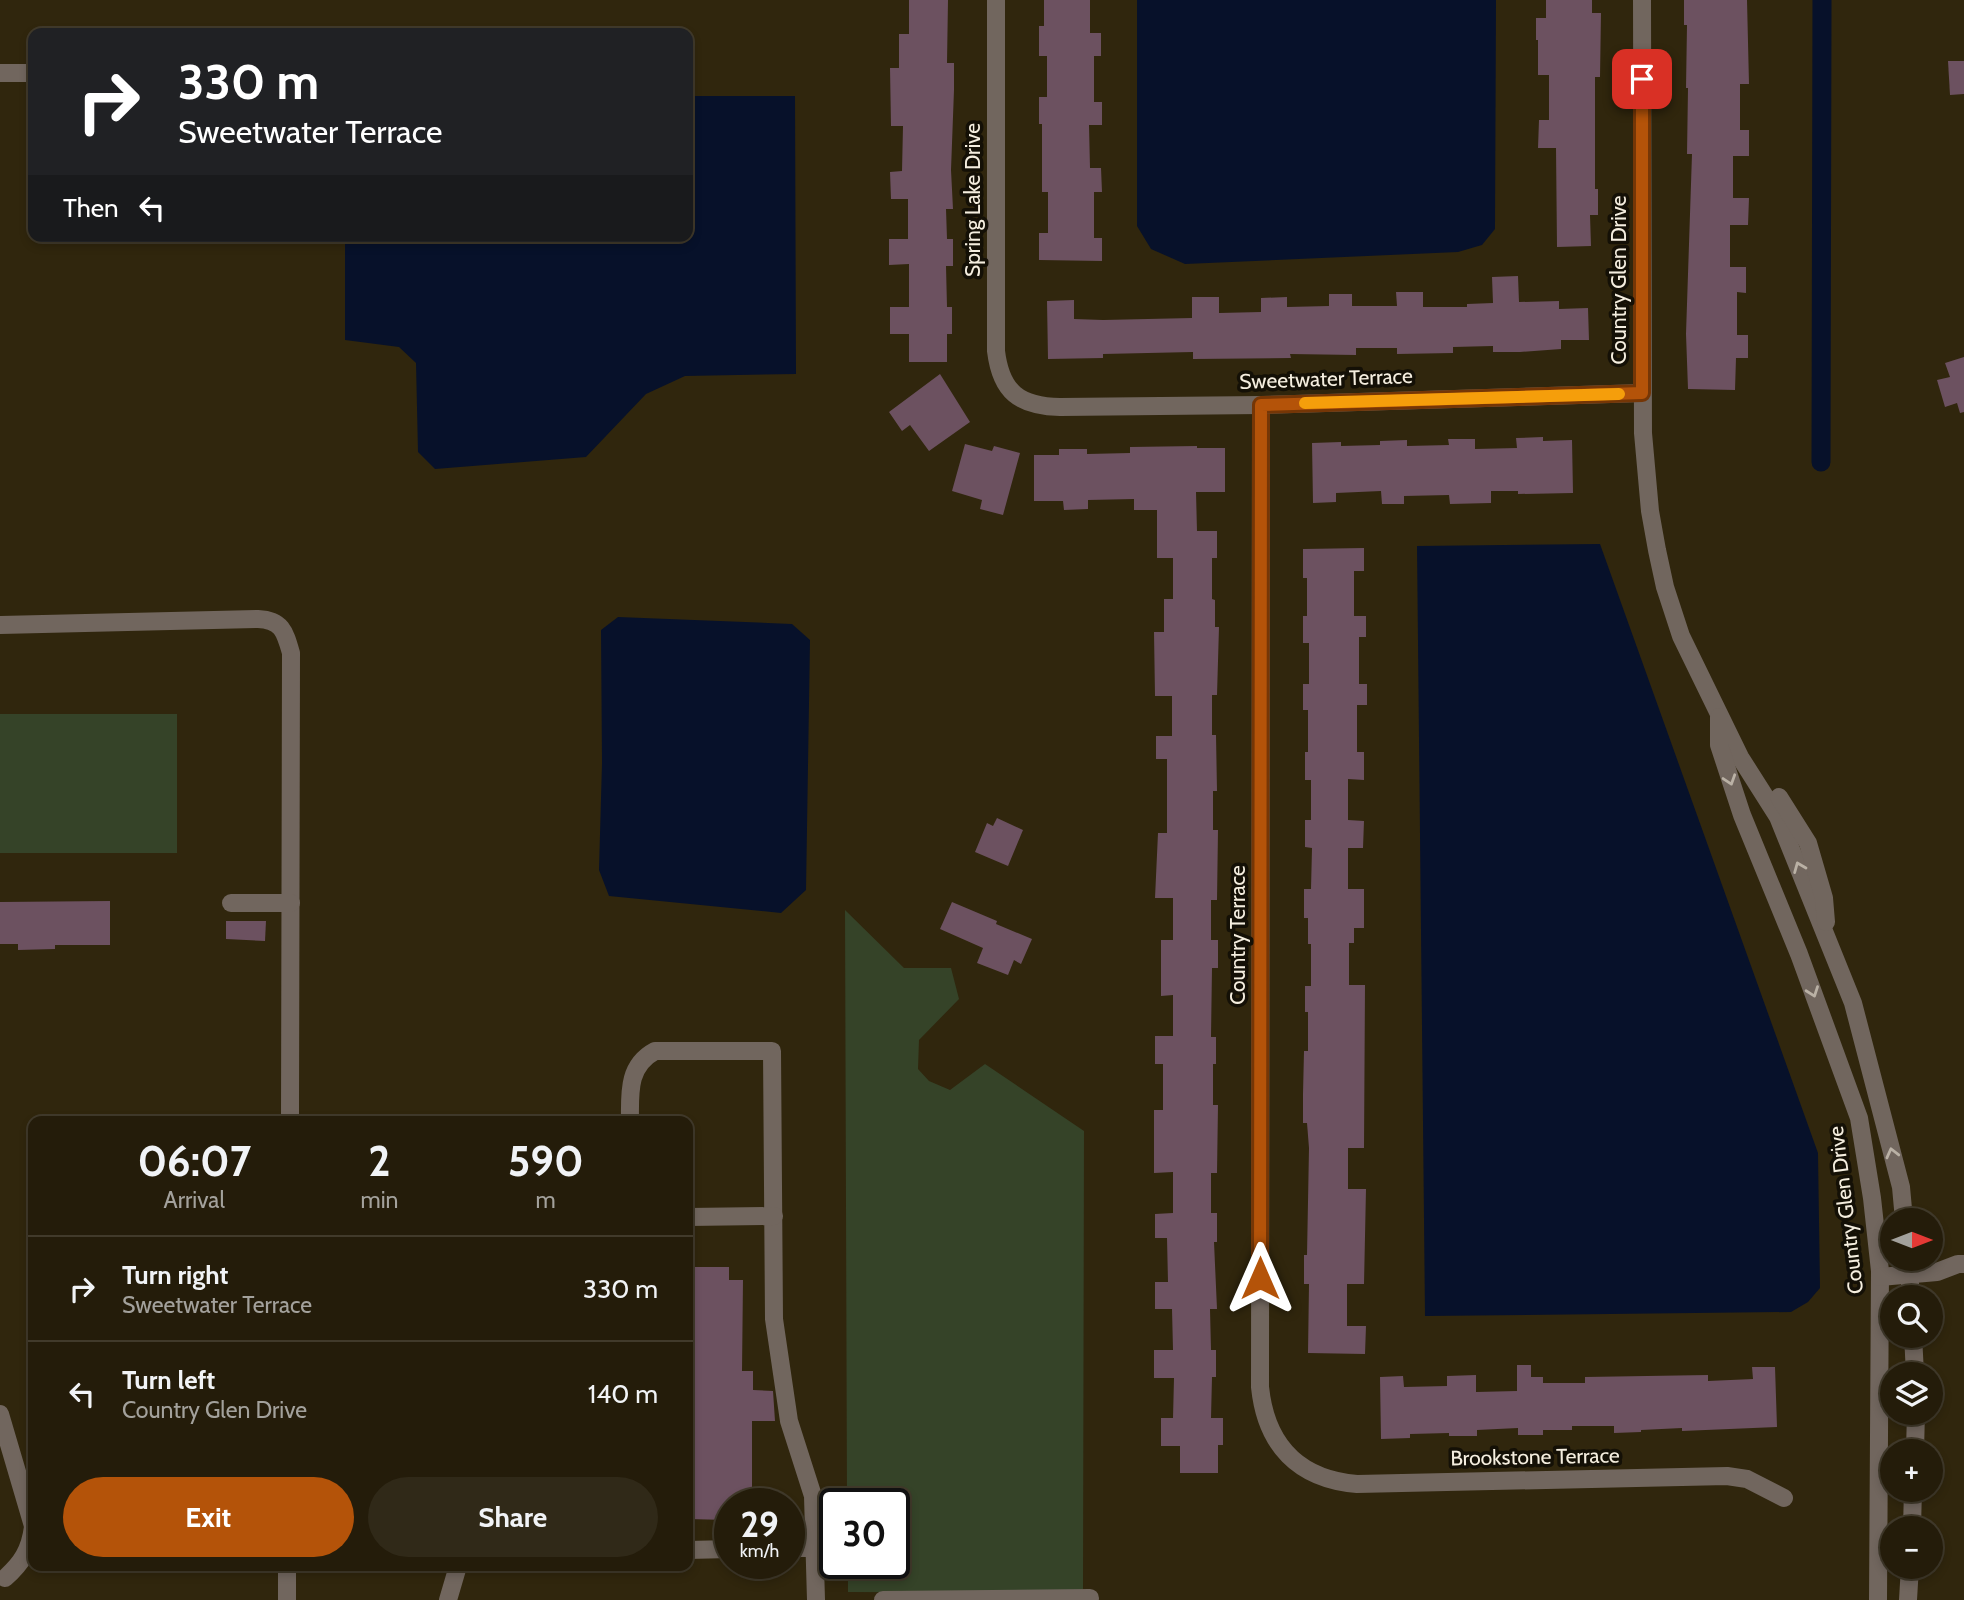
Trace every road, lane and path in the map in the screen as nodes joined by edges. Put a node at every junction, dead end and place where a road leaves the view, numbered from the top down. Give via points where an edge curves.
1 (996, 0) edge
2 (1642, 0) edge
3 (0, 73) edge
4 (28, 73) edge
5 (1642, 393) junction
6 (1015, 394) joint
7 (1261, 405) junction
8 (0, 625) edge
9 (1719, 714) junction
10 (231, 902) dead end
11 (291, 902) junction
12 (290, 1116) edge
13 (630, 1116) edge
14 (1903, 1208) edge
15 (774, 1216) junction
16 (693, 1217) edge
17 (1964, 1264) edge
18 (1943, 1270) edge
19 (1896, 1271) edge
20 (1880, 1277) junction
21 (0, 1414) edge
22 (1290, 1456) joint
23 (1784, 1498) dead end
24 (28, 1510) edge
25 (805, 1548) edge
26 (815, 1548) junction
27 (28, 1549) edge
28 (714, 1549) edge
29 (693, 1550) edge
30 (287, 1571) edge
31 (457, 1571) edge
32 (5, 1578) dead end
33 (1909, 1579) edge
34 (1090, 1598) dead end
35 (287, 1600) edge
36 (448, 1600) edge
37 (816, 1600) edge
38 (883, 1600) edge
39 (1878, 1600) edge
40 (1908, 1600) edge

1 - 6 street, Spring Lake Drive via 996,351 1002,379
2 - 5 street, Country Glen Drive
3 - 4 street
5 - 7 street, Sweetwater Terrace
5 - 9 street, Country Glen Drive via 1650,511 1665,587 1681,636
6 - 7 street, Sweetwater Terrace via 1042,407
7 - 22 street, Country Terrace via 1260,1387 1271,1433
8 - 11 street via 258,619 277,624 291,653
14 -> 9 street, Country Glen Drive via 1853,1003 1778,817
9 -> 20 street, Country Glen Drive via 1719,745 1742,814 1859,1118
10 - 11 street
11 - 12 street
13 - 15 street via 630,1086 636,1067 655,1051 772,1051
15 - 16 street
15 - 26 street via 774,1319 779,1362 789,1420 813,1496
17 - 18 street
19 - 20 street
20 - 39 street, Country Glen Drive
21 - 24 street
22 - 23 street, Brookstone Terrace via 1326,1479 1357,1484 1727,1476 1747,1479
25 - 26 street
26 - 37 street
27 - 32 street
28 - 29 street
30 - 35 street
31 - 36 street
33 - 40 street
34 - 38 street

